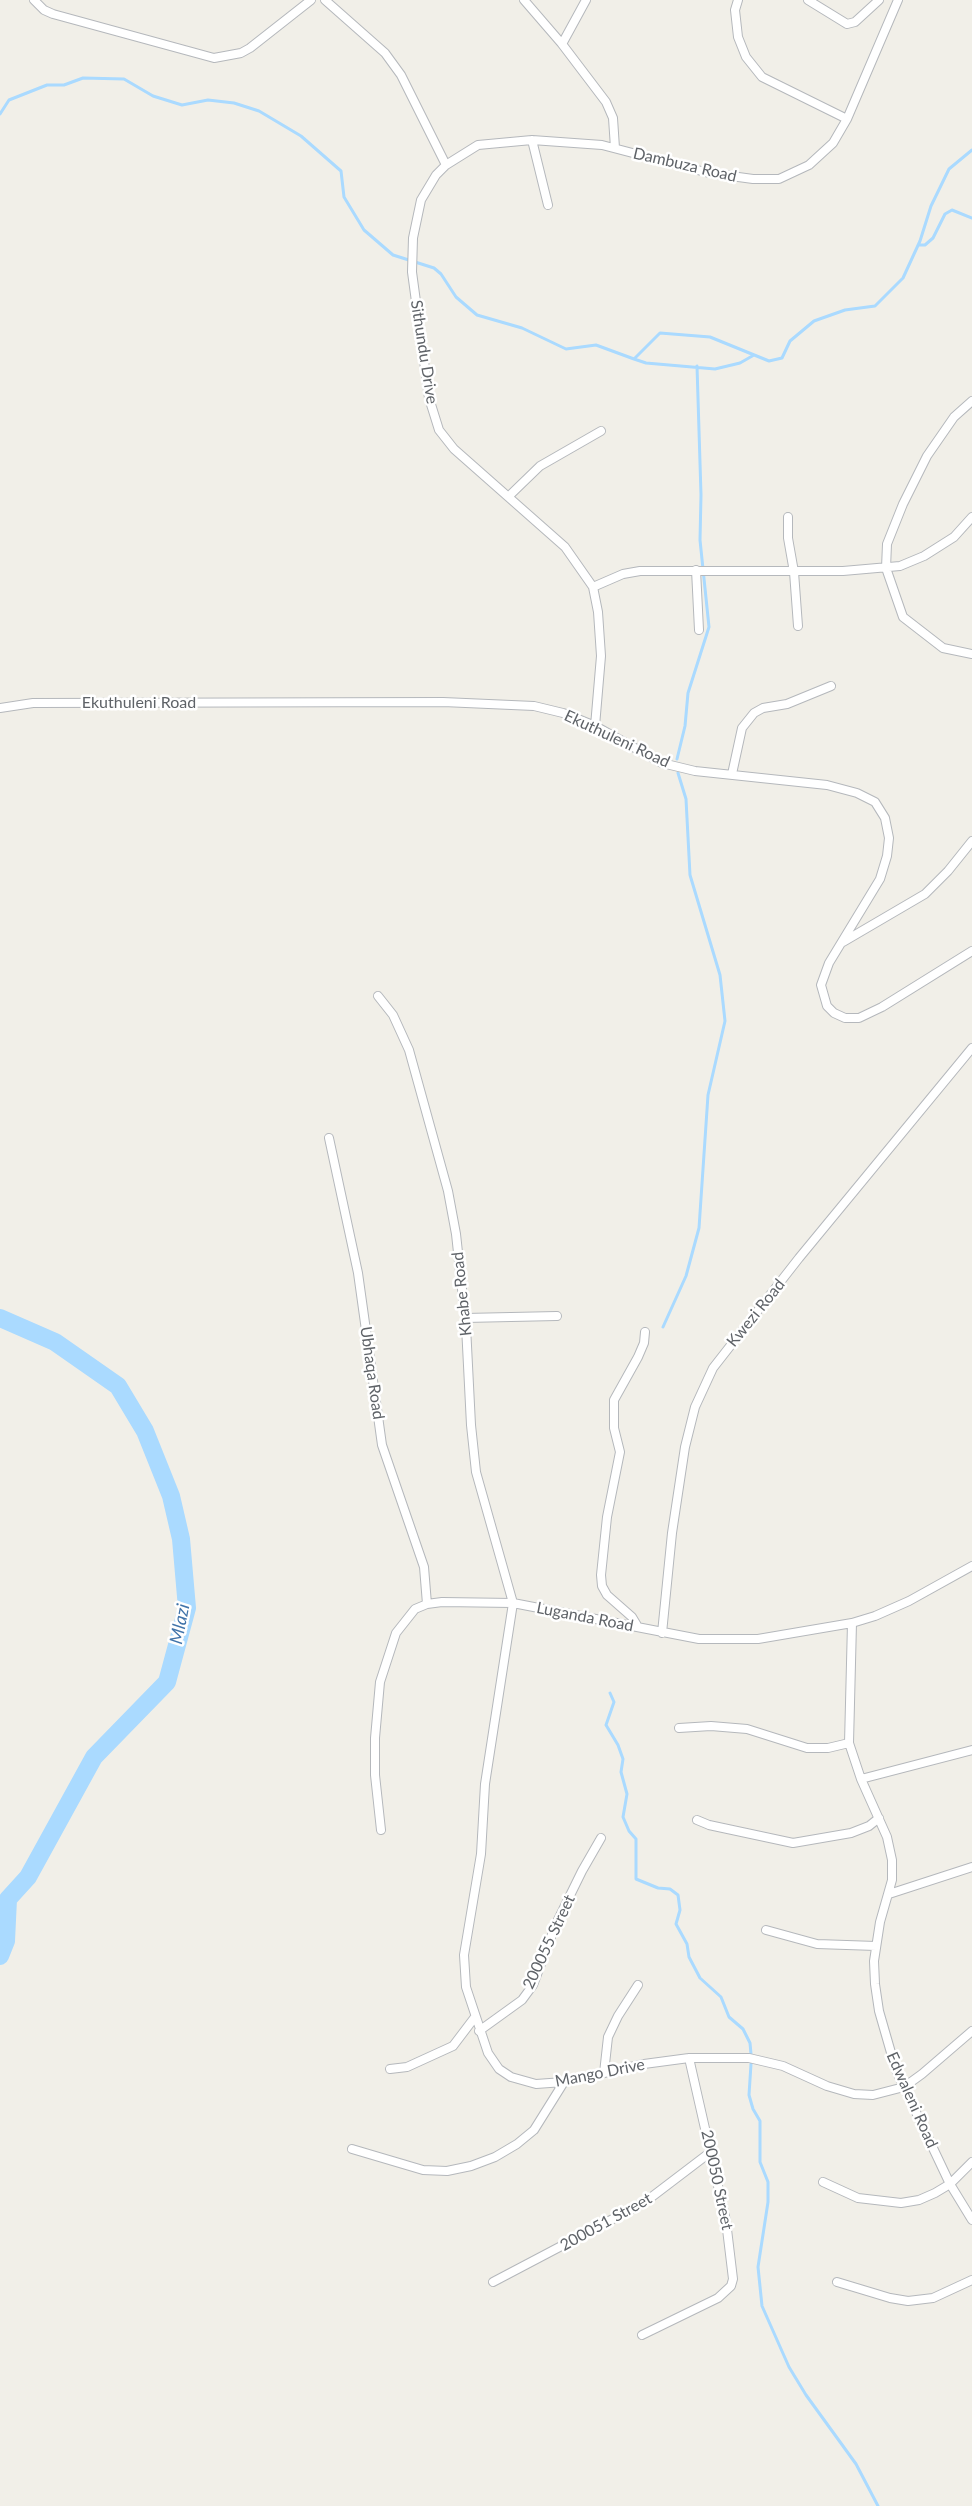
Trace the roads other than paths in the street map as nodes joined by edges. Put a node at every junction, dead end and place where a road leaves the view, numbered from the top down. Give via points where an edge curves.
1 (34, 0) edge
2 (311, 0) edge
3 (325, 0) edge
4 (524, 0) edge
5 (586, 0) edge
6 (738, 0) edge
7 (808, 0) edge
8 (879, 0) edge
9 (898, 0) edge
10 (562, 44) junction
11 (847, 119) junction
12 (532, 140) junction
13 (615, 148) junction
14 (446, 165) junction
15 (549, 205) dead end
16 (972, 401) edge
17 (601, 431) dead end
18 (509, 496) junction
19 (788, 517) dead end
20 (972, 517) edge
21 (886, 568) junction
22 (696, 570) junction
23 (794, 572) junction
24 (592, 587) junction
25 (798, 626) dead end
26 (699, 630) dead end
27 (972, 654) edge
28 (831, 686) dead end
29 (0, 708) edge
30 (595, 726) junction
31 (732, 774) junction
32 (972, 841) edge
33 (840, 944) junction
34 (972, 951) edge
35 (378, 996) dead end
36 (972, 1048) edge
37 (329, 1138) dead end
38 (557, 1316) dead end
39 (465, 1318) junction
40 (645, 1332) dead end
41 (972, 1566) edge
42 (513, 1603) junction
43 (427, 1604) junction
44 (852, 1623) junction
45 (638, 1627) junction
46 (662, 1633) junction
47 (679, 1728) dead end
48 (849, 1743) junction
49 (972, 1749) edge
50 (861, 1779) junction
51 (879, 1818) junction
52 (697, 1820) dead end
53 (381, 1830) dead end
54 (602, 1838) dead end
55 (972, 1867) edge
56 (889, 1894) junction
57 (766, 1930) dead end
58 (876, 1946) junction
59 (638, 1984) dead end
60 (475, 2017) junction
61 (479, 2031) junction
62 (972, 2031) edge
63 (689, 2058) junction
64 (390, 2069) dead end
65 (604, 2073) junction
66 (564, 2082) junction
67 (904, 2087) junction
68 (352, 2150) dead end
69 (712, 2151) junction
70 (972, 2162) edge
71 (823, 2182) dead end
72 (950, 2184) junction
73 (972, 2220) edge
74 (972, 2280) edge
75 (493, 2282) dead end
76 (837, 2282) dead end
77 (642, 2335) dead end

1 - 2 street via 53,14 214,58 250,48
3 - 14 street via 369,36 390,60
4 - 10 street
5 - 10 street
6 - 11 street via 738,37 746,57 762,77
7 - 8 street via 847,24 855,22
9 - 11 street, Dambuza Road
10 - 13 street via 606,102 613,118
11 - 13 street, Dambuza Road via 833,144 809,165 778,179 709,173
12 - 13 street, Dambuza Road
12 - 14 street, Dambuza Road via 478,145
12 - 15 street
14 - 18 street, Sithundu Drive via 421,200 413,238 412,272 429,398 440,430 454,449
16 - 21 street via 954,417 927,456 887,544
17 - 18 street via 540,466
18 - 24 street, Sithundu Drive via 565,547
19 - 23 street
20 - 21 street via 954,537 924,556
21 - 23 street
21 - 27 street via 903,617 943,648
22 - 23 street
22 - 24 street via 640,571
22 - 26 street
23 - 25 street
24 - 30 street, Sithundu Drive via 601,656
28 - 31 street via 754,713 742,728
29 - 30 street, Ekuthuleni Road via 33,703 443,702 534,706
30 - 31 street, Ekuthuleni Road via 662,763
31 - 33 street, Ekuthuleni Road via 828,785 875,802 885,818 888,847 880,879
32 - 33 street via 925,894
33 - 34 street, Ekuthuleni Road via 821,984 827,1006 845,1018 859,1018 882,1007
35 - 39 street, Khabe Road via 401,1028 436,1144 456,1233
36 - 46 street, Kwezi Road via 713,1368 695,1407 685,1447
37 - 43 street, Ubhaqa Road via 358,1273 382,1445 424,1567
38 - 39 street
39 - 42 street, Khabe Road via 476,1472
40 - 45 street via 639,1357 614,1400 614,1428 620,1452 601,1575 607,1595
41 - 44 street, Luganda Road via 909,1601
42 - 43 street, Luganda Road
42 - 45 street, Luganda Road
42 - 60 street, Mango Drive via 464,1955 466,1987
43 - 53 street via 415,1609 396,1633 380,1682 375,1774
44 - 46 street, Luganda Road via 758,1639 699,1640
44 - 48 street, Edwaleni Road
45 - 46 street, Luganda Road
47 - 48 street via 747,1728 807,1748
48 - 50 street, Edwaleni Road
49 - 50 street
50 - 51 street, Edwaleni Road
51 - 52 street via 851,1833 793,1843
51 - 56 street, Edwaleni Road via 892,1860
54 - 61 street, 200055 Street via 556,1924 533,1984 522,2000
55 - 56 street
56 - 58 street, Edwaleni Road
57 - 58 street via 817,1944
58 - 67 street, Edwaleni Road via 879,2011
59 - 65 street via 608,2037
60 - 61 street, Mango Drive
60 - 64 street via 453,2046 406,2067
61 - 66 street, Mango Drive via 499,2069 511,2077 536,2084
62 - 67 street, Mango Drive
63 - 65 street, Mango Drive
63 - 67 street, Mango Drive via 767,2061 854,2094 873,2096
63 - 69 street, 200050 Street
65 - 66 street, Mango Drive
66 - 68 street via 534,2130 495,2157 471,2166 423,2170
67 - 72 street, Edwaleni Road
69 - 75 street, 200051 Street via 645,2202
69 - 77 street, 200050 Street via 726,2221 731,2286 718,2298
70 - 72 street
71 - 72 street via 858,2198 901,2203 920,2200
72 - 73 street, Edwaleni Road
74 - 76 street via 933,2298 908,2301

